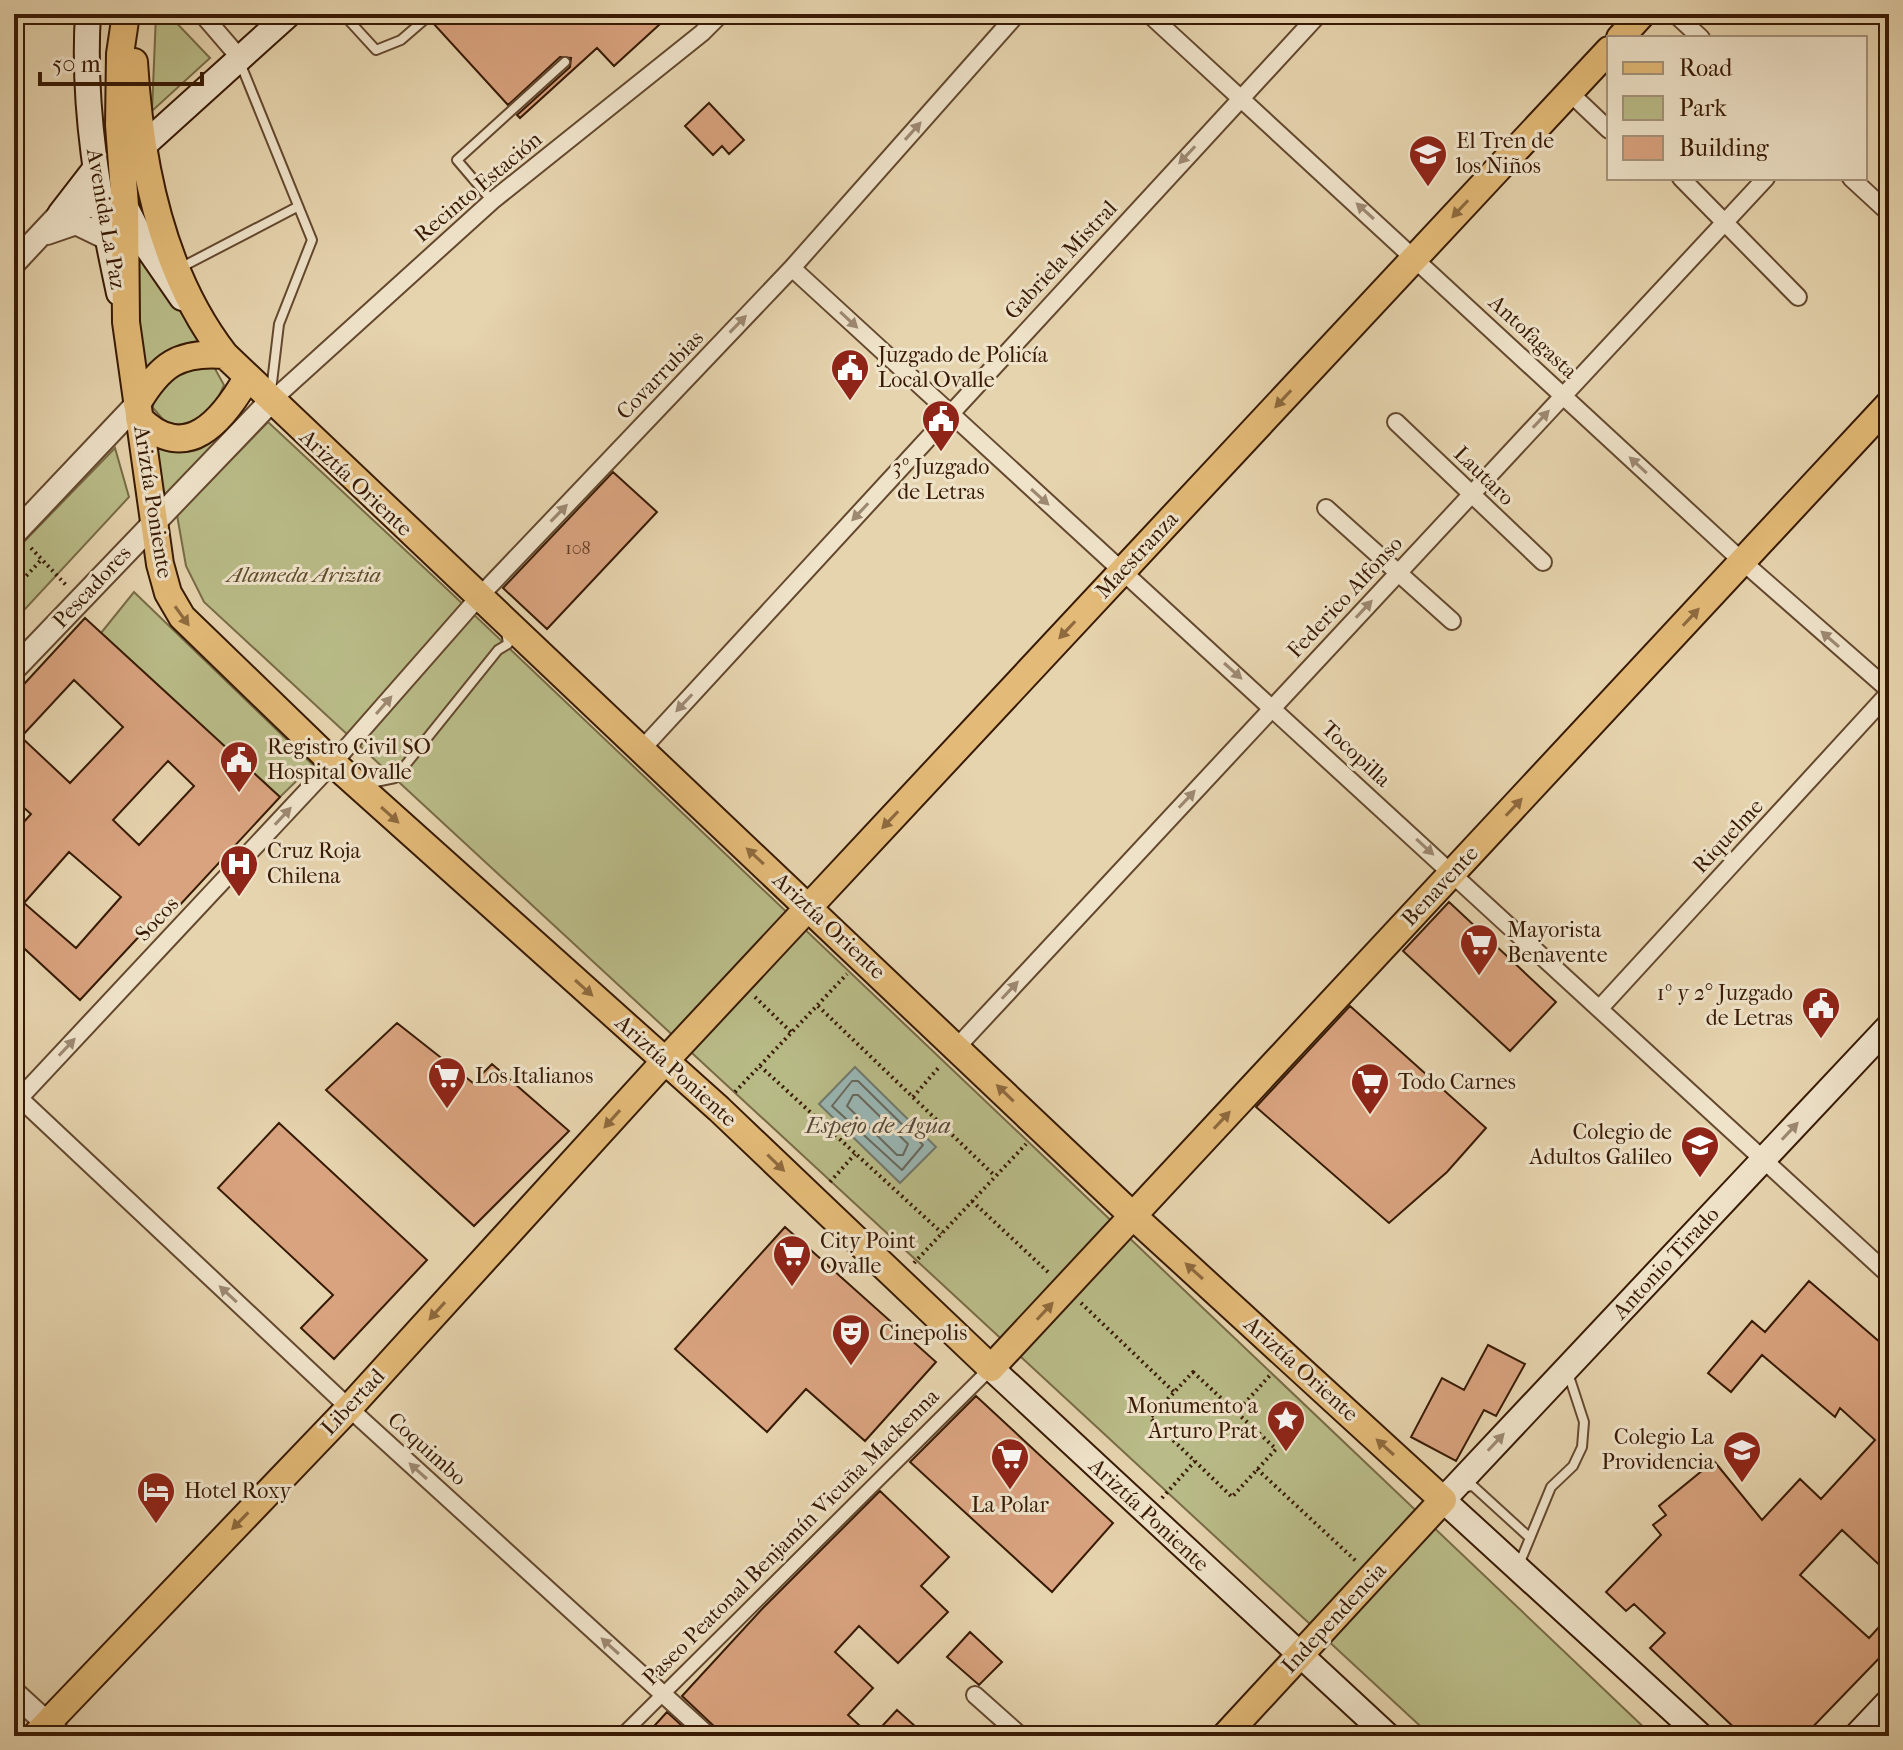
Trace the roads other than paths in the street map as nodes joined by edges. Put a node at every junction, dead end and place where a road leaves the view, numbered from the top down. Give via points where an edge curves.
1 (88, 14) edge
2 (126, 14) edge
3 (133, 14) edge
4 (202, 14) edge
5 (289, 14) edge
6 (343, 14) edge
7 (431, 14) edge
8 (721, 14) edge
9 (1017, 14) edge
10 (1149, 14) edge
11 (1319, 14) edge
12 (1642, 14) edge
13 (1675, 14) edge
14 (1622, 36) edge
15 (1699, 36) edge
16 (1607, 52) edge
17 (239, 57) junction
18 (565, 62) dead end
19 (1569, 92) junction
20 (1240, 98) junction
21 (91, 115) junction
22 (1607, 128) edge
23 (143, 146) junction
24 (94, 170) junction
25 (1683, 180) edge
26 (1764, 180) edge
27 (1853, 180) edge
28 (116, 198) junction
29 (492, 201) junction
30 (297, 207) junction
31 (1889, 213) edge
32 (60, 214) junction
33 (1723, 224) junction
34 (39, 237) junction
35 (107, 238) junction
36 (1415, 257) junction
37 (14, 263) edge
38 (792, 268) junction
39 (177, 269) junction
40 (1798, 297) dead end
41 (195, 316) junction
42 (126, 322) junction
43 (225, 355) junction
44 (247, 378) junction
45 (1563, 396) junction
46 (270, 402) junction
47 (1889, 404) edge
48 (138, 411) junction
49 (949, 414) junction
50 (1396, 422) dead end
51 (1471, 494) junction
52 (1326, 508) dead end
53 (154, 521) junction
54 (14, 534) edge
55 (1543, 562) dead end
56 (1743, 562) junction
57 (1122, 571) junction
58 (1398, 572) junction
59 (478, 598) junction
60 (1452, 621) dead end
61 (505, 623) junction
62 (14, 669) edge
63 (1889, 692) edge
64 (1273, 707) junction
65 (641, 750) junction
66 (333, 763) junction
67 (358, 786) junction
68 (1453, 873) junction
69 (809, 907) junction
70 (1600, 1008) junction
71 (1889, 1026) edge
72 (957, 1047) junction
73 (665, 1061) junction
74 (16, 1098) edge
75 (1764, 1159) junction
76 (1133, 1216) junction
77 (1889, 1275) edge
78 (991, 1368) junction
79 (1566, 1368) junction
80 (349, 1408) junction
81 (1447, 1494) junction
82 (1530, 1538) junction
83 (1517, 1567) junction
84 (1299, 1655) junction
85 (14, 1693) edge
86 (661, 1693) junction
87 (975, 1695) dead end
88 (1889, 1701) edge
89 (47, 1732) edge
90 (621, 1736) edge
91 (709, 1736) edge
92 (1021, 1736) edge
93 (1225, 1736) edge
94 (1388, 1736) edge
95 (1701, 1736) edge
96 (1856, 1736) edge

1 - 21 main road, Avenida La Paz
2 - 28 main road, Ariztía Poniente
3 - 23 main road, Ariztía Oriente
4 - 17 street
5 - 17 main road
6 - 7 lane via 376,50 401,40
8 - 29 street, Recinto Estación
38 -> 9 street, Covarrubias
10 - 20 street, Antofagasta
11 - 20 street, Gabriela Mistral
12 - 14 main road
13 - 15 street
16 - 19 main road, Maestranza
17 - 23 main road
17 - 30 lane
18 - 29 lane via 457,160
19 - 22 street
19 -> 36 main road, Maestranza
36 -> 20 street, Antofagasta
20 -> 49 street, Gabriela Mistral
21 - 24 main road, Avenida La Paz
21 - 28 main road, Avenida La Paz
23 - 28 main road
23 - 39 main road, Ariztía Oriente
24 - 28 main road, Avenida La Paz
24 - 32 main road
25 - 33 street
26 - 33 street, Federico Alfonso
27 - 31 street
28 - 32 street
28 - 35 main road, Avenida La Paz
28 - 41 main road, Avenida La Paz
28 - 42 main road, Ariztía Poniente
29 - 46 street, Recinto Estación
30 - 39 lane
30 - 46 lane via 312,240 279,324
32 - 34 street
33 - 40 street
33 - 45 street, Federico Alfonso
34 - 35 street via 76,223
34 - 37 street
35 - 42 main road, Avenida La Paz
36 - 45 street, Antofagasta
36 -> 57 main road, Maestranza
38 -> 49 street, Tocopilla
59 -> 38 street, Covarrubias
39 - 41 main road, Ariztía Oriente
41 - 43 main road, Ariztía Oriente
42 - 48 main road, Ariztía Poniente
43 - 44 main road, Ariztía Oriente
43 - 48 main road via 199,353 177,360 147,388
44 - 46 main road, Ariztía Oriente
44 - 48 main road via 229,409 194,436 168,437
51 -> 45 street, Federico Alfonso
56 -> 45 street, Antofagasta
46 - 53 street, Pescadores
46 - 59 main road, Ariztía Oriente
47 - 56 main road, Benavente
48 - 53 main road, Ariztía Poniente
48 - 54 street
49 -> 57 street, Tocopilla
49 -> 65 street, Gabriela Mistral
50 - 51 street, Lautaro
51 - 55 street, Lautaro
51 - 58 street, Federico Alfonso
52 - 58 street
53 - 62 street, Pescadores
53 -> 66 main road, Ariztía Poniente via 164,579 182,617
63 -> 56 street, Antofagasta
68 -> 56 main road, Benavente
57 -> 64 street, Tocopilla
57 -> 69 main road, Maestranza
58 - 60 street
64 -> 58 street, Federico Alfonso
59 - 61 main road, Ariztía Oriente
66 -> 59 street, Covarrubias
61 - 65 main road, Ariztía Oriente
61 - 67 lane via 508,644 395,778
63 - 70 street, Riquelme
64 -> 68 street, Tocopilla
72 -> 64 street, Federico Alfonso
69 -> 65 main road, Ariztía Oriente
66 - 67 main road, Ariztía Poniente
74 -> 66 street, Socos
67 -> 73 main road, Ariztía Poniente
68 - 70 street, Tocopilla
76 -> 68 main road, Benavente
69 - 72 main road, Ariztía Oriente
69 - 73 main road, Maestranza
70 - 75 street, Tocopilla
75 -> 71 main road, Antonio Tirado
76 -> 72 main road, Ariztía Oriente
73 -> 78 main road, Ariztía Poniente
73 -> 80 main road, Libertad
80 -> 74 street, Coquimbo
75 - 77 street, Tocopilla
75 - 79 main road, Antonio Tirado
78 -> 76 main road, Benavente
81 -> 76 main road, Ariztía Oriente
78 - 84 main road, Ariztía Poniente
78 - 86 street, Paseo Peatonal Benjamín Vicuña Mackenna
81 -> 79 main road, Antonio Tirado
79 - 82 lane via 1581,1403 1582,1447 1573,1466 1551,1487
86 -> 80 street, Coquimbo
80 -> 89 main road, Libertad
81 - 82 lane via 1473,1486
81 - 83 main road, Ariztía Oriente
81 - 84 main road, Independencia
82 - 83 lane
83 - 95 main road, Ariztía Oriente
84 - 93 main road, Independencia
84 - 94 main road, Ariztía Poniente
85 - 89 street
86 - 90 street, Paseo Peatonal Benjamín Vicuña Mackenna
86 - 91 street, Coquimbo
87 - 92 street
88 - 96 main road

